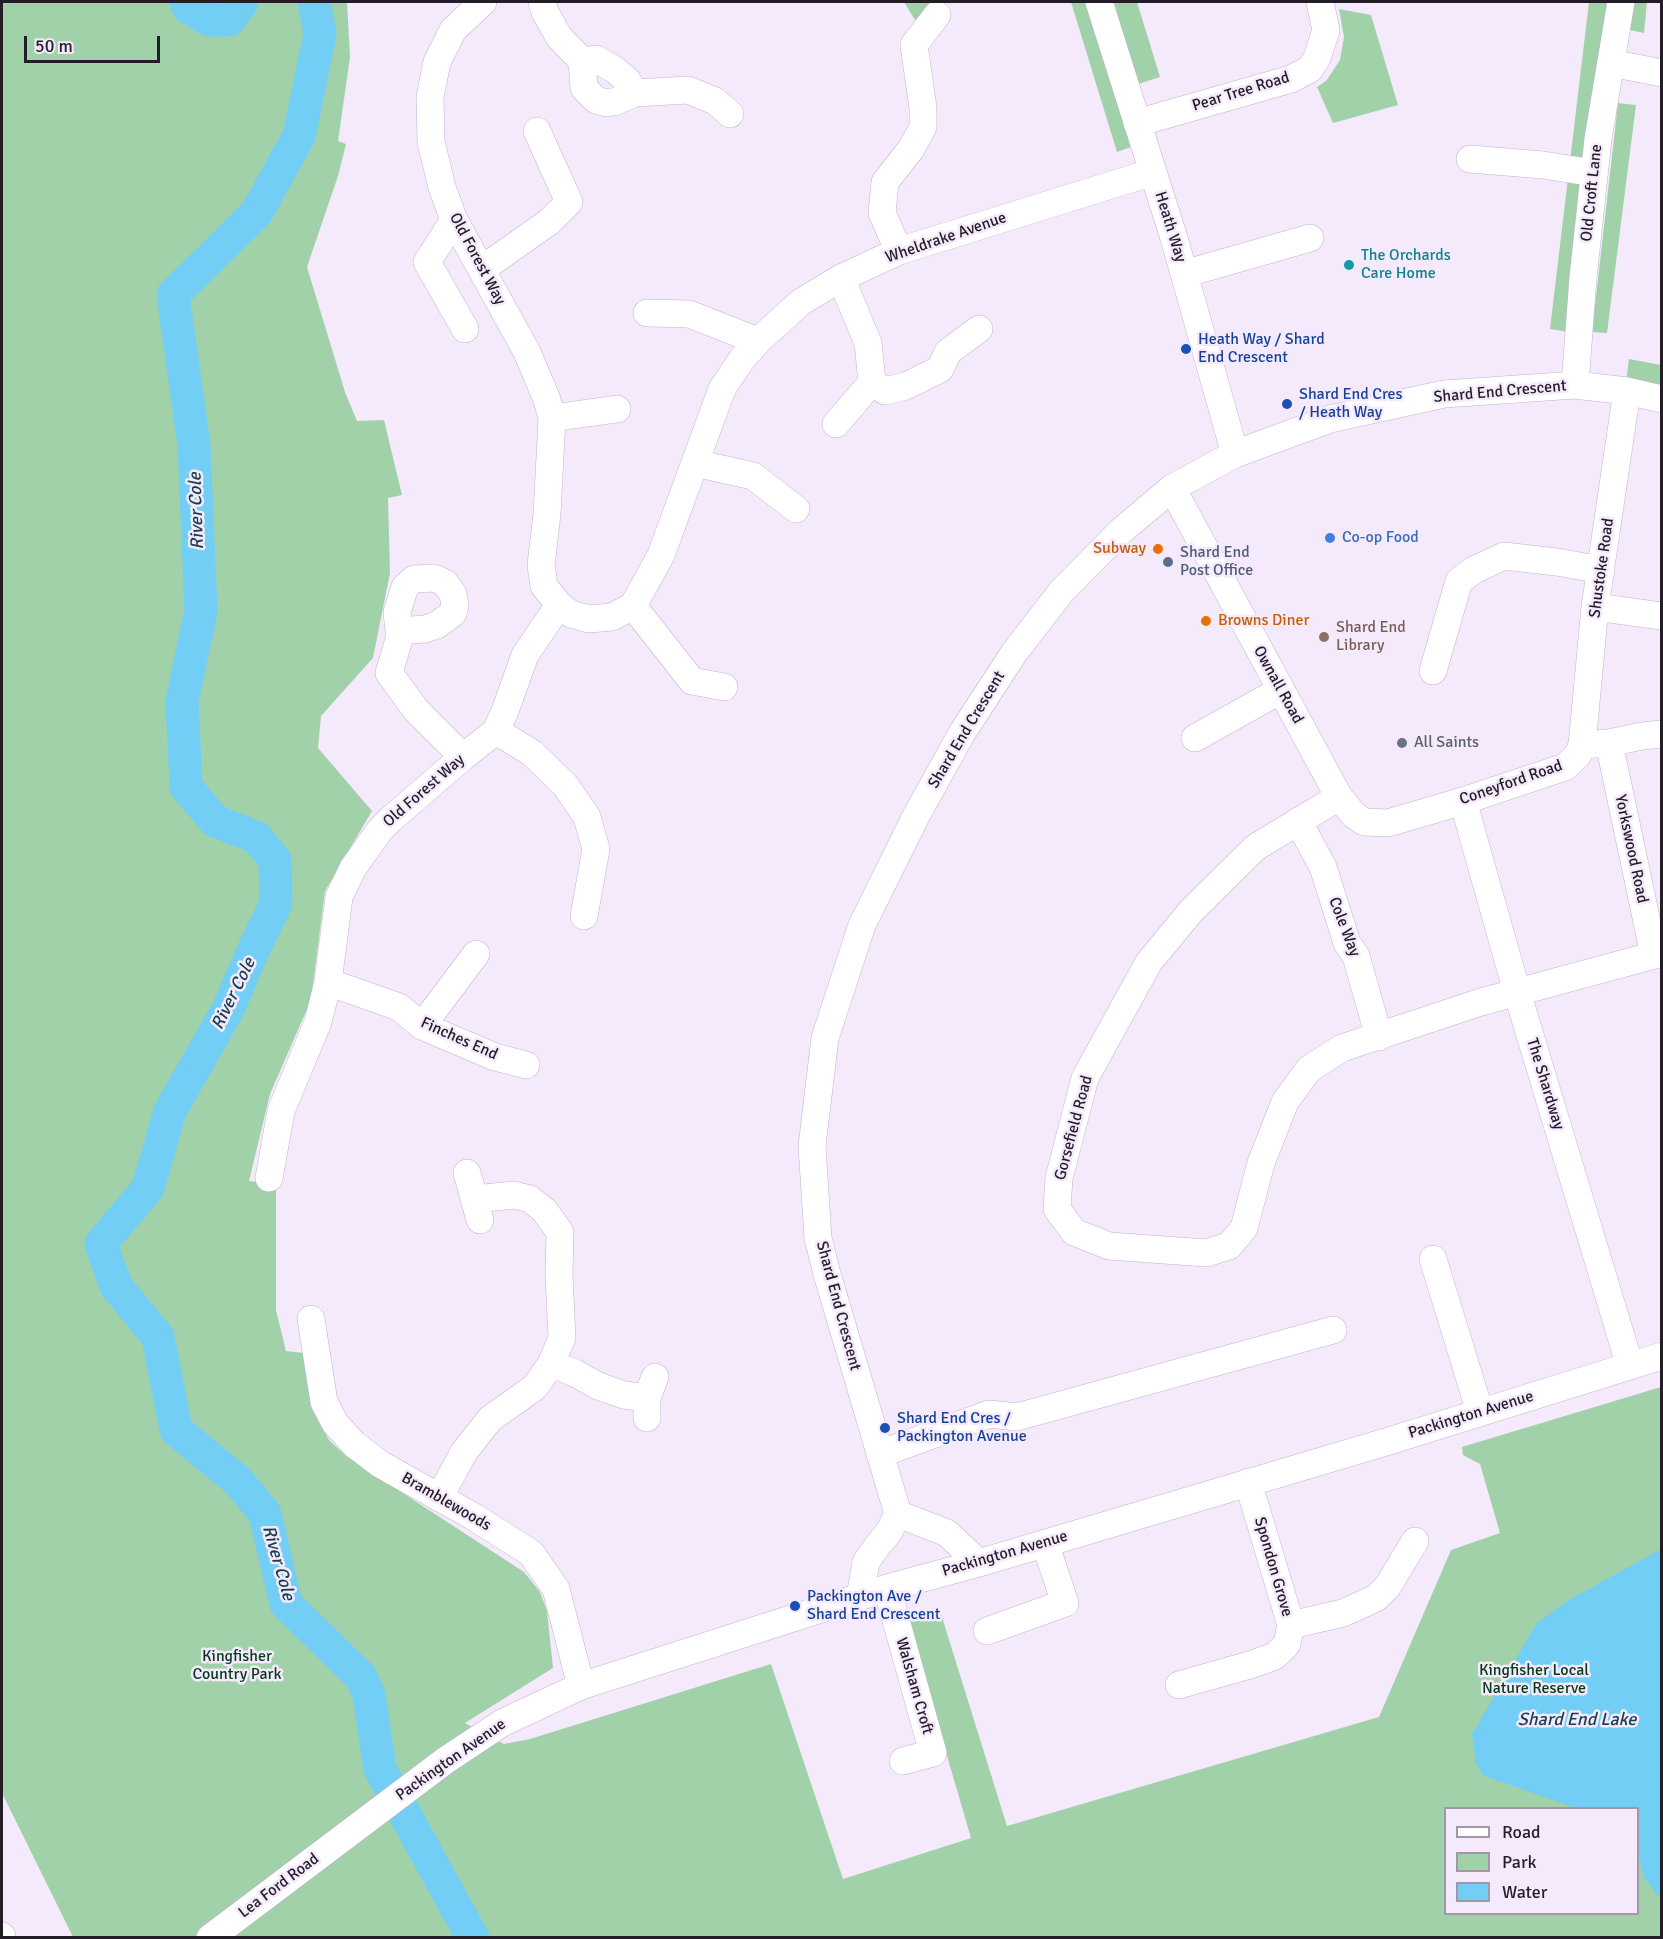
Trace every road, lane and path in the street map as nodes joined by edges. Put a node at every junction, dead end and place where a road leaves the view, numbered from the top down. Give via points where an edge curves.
1 (483, 2) edge
2 (542, 2) edge
3 (1099, 2) edge
4 (1320, 2) edge
5 (1621, 2) edge
6 (937, 15) dead end
7 (582, 61) junction
8 (1611, 63) junction
9 (1662, 73) edge
10 (635, 93) junction
11 (730, 114) dead end
12 (1137, 123) junction
13 (537, 131) dead end
14 (1470, 159) dead end
15 (1153, 172) junction
16 (1594, 173) junction
17 (454, 220) junction
18 (1311, 238) dead end
19 (899, 251) junction
20 (482, 269) junction
21 (1184, 274) junction
22 (841, 278) junction
23 (647, 312) dead end
24 (465, 329) dead end
25 (979, 330) dead end
26 (758, 341) junction
27 (872, 382) junction
28 (1575, 385) junction
29 (1627, 391) junction
30 (1662, 399) edge
31 (617, 409) dead end
32 (552, 418) junction
33 (836, 424) dead end
34 (1235, 454) junction
35 (695, 462) junction
36 (1172, 488) junction
37 (796, 509) dead end
38 (1601, 570) junction
39 (559, 605) junction
40 (633, 606) junction
41 (1595, 607) junction
42 (1662, 616) edge
43 (399, 631) dead end
44 (1433, 671) dead end
45 (724, 687) dead end
46 (1281, 690) junction
47 (496, 731) junction
48 (1662, 734) edge
49 (1195, 738) dead end
50 (1609, 743) junction
51 (1582, 745) junction
52 (463, 757) junction
53 (1339, 797) junction
54 (1463, 801) junction
55 (1298, 821) junction
56 (1388, 823) joint
57 (584, 916) dead end
58 (476, 954) dead end
59 (1658, 954) edge
60 (328, 982) junction
61 (1517, 992) junction
62 (422, 1026) junction
63 (1378, 1037) junction
64 (526, 1065) dead end
65 (467, 1173) dead end
66 (269, 1178) dead end
67 (1433, 1259) dead end
68 (311, 1319) dead end
69 (1333, 1330) dead end
70 (1662, 1356) edge
71 (551, 1364) junction
72 (1630, 1366) junction
73 (650, 1398) dead end
74 (1480, 1412) junction
75 (880, 1454) junction
76 (1248, 1482) junction
77 (439, 1498) junction
78 (898, 1514) junction
79 (1415, 1541) dead end
80 (1046, 1543) junction
81 (979, 1563) junction
82 (887, 1588) junction
83 (860, 1597) junction
84 (1290, 1625) junction
85 (987, 1631) dead end
86 (1179, 1685) dead end
87 (581, 1686) junction
88 (903, 1761) dead end
89 (348, 1834) joint
90 (210, 1938) edge

1 - 17 street, Old Forest Way via 453,30 437,62 430,97 431,142
2 - 7 street via 559,37
3 - 12 street, Heath Way
4 - 12 street, Pear Tree Road via 1326,30 1310,69 1291,79
5 - 8 street, Old Croft Lane
6 - 19 street via 914,45 923,127 885,182 882,213
7 - 10 street via 596,59 615,70
7 - 10 street via 584,88 596,100 614,102
8 - 9 street
8 - 16 street, Old Croft Lane
10 - 11 street via 688,90 715,101
12 - 15 street, Heath Way
13 - 20 street via 569,202 549,222
14 - 16 street
15 - 19 street, Wheldrake Avenue
15 - 21 street, Heath Way
16 - 28 street, Old Croft Lane
17 - 20 street, Old Forest Way
17 - 24 street via 427,262
18 - 21 street
19 - 22 street, Wheldrake Avenue
20 - 32 street, Old Forest Way via 527,352
21 - 34 street, Heath Way
22 - 26 street, Wheldrake Avenue via 801,302
22 - 27 street via 868,343
23 - 26 street via 689,314
25 - 27 street via 948,352 940,369 906,386 885,391
26 - 35 street, Wheldrake Avenue via 722,389
27 - 33 street
28 - 29 street, Shard End Crescent
28 - 34 street, Shard End Crescent via 1444,394 1330,419
29 - 30 street, Shard End Crescent
29 - 38 street, Shustoke Road
31 - 32 street
32 - 39 street, Old Forest Way via 541,565 544,586
34 - 36 street, Shard End Crescent
35 - 37 street via 753,476
35 - 40 street, Wheldrake Avenue via 661,555
36 - 46 street, Ownall Road
36 - 75 street, Shard End Crescent via 1121,531 1061,592 1014,653 962,733 862,925 825,1038 812,1146 818,1238
38 - 41 street, Shustoke Road
38 - 44 street via 1504,556 1474,570 1459,581
39 - 40 street via 571,614 589,619 612,617
39 - 47 street via 525,655
40 - 45 street via 692,681
41 - 42 street
41 - 51 street, Shustoke Road
43 - 52 street via 388,673 416,710
46 - 49 street
46 - 53 street, Ownall Road
47 - 52 street, Old Forest Way
47 - 57 street via 532,753 565,785 587,817 596,849
48 - 50 street
50 - 51 street
50 - 59 street, Yorkswood Road
51 - 54 street, Coneyford Road via 1565,767
52 - 60 street, Old Forest Way via 391,819 353,868 339,897
53 - 55 street, Gorsefield Road
53 - 56 street, Ownall Road via 1364,822
54 - 56 street, Coneyford Road
54 - 61 street, The Shardway
55 - 63 street, Cole Way via 1323,867 1347,943 1356,956
55 - 63 street, Gorsefield Road via 1256,848 1191,910 1149,962 1085,1078 1059,1178 1058,1209 1074,1232 1109,1246 1206,1253 1229,1246 1244,1228 1261,1163 1285,1102 1309,1069 1342,1048
58 - 62 street
59 - 61 street
60 - 62 street, Finches End via 399,1006
60 - 66 street, Old Forest Way via 318,1022 282,1111
61 - 63 street, Gorsefield Road
61 - 72 street, The Shardway
62 - 64 street, Finches End via 495,1057
65 - 71 street via 477,1210 514,1195 530,1199 560,1232 562,1338
67 - 74 street
68 - 77 street, Bramblewoods via 324,1402 335,1423 380,1464
69 - 75 street via 1017,1417 988,1414
70 - 72 street, Packington Avenue
71 - 73 street via 624,1395
71 - 77 street via 535,1387 490,1419 464,1452
72 - 74 street, Packington Avenue
74 - 76 street, Packington Avenue
75 - 78 street, Shard End Crescent
76 - 80 street, Packington Avenue
76 - 84 street, Spondon Grove
77 - 87 street, Bramblewoods via 531,1553 556,1589
78 - 81 street via 947,1533
78 - 83 street via 866,1562
79 - 84 street via 1388,1586 1376,1598 1343,1613
80 - 81 street, Packington Avenue
80 - 85 street via 1065,1603
81 - 82 street, Packington Avenue
82 - 83 street, Packington Avenue
82 - 88 street, Walsham Croft via 933,1753
83 - 87 street, Packington Avenue
84 - 86 street, Spondon Grove via 1287,1644 1275,1656
87 - 89 street, Packington Avenue via 502,1723
89 - 90 street, Lea Ford Road

